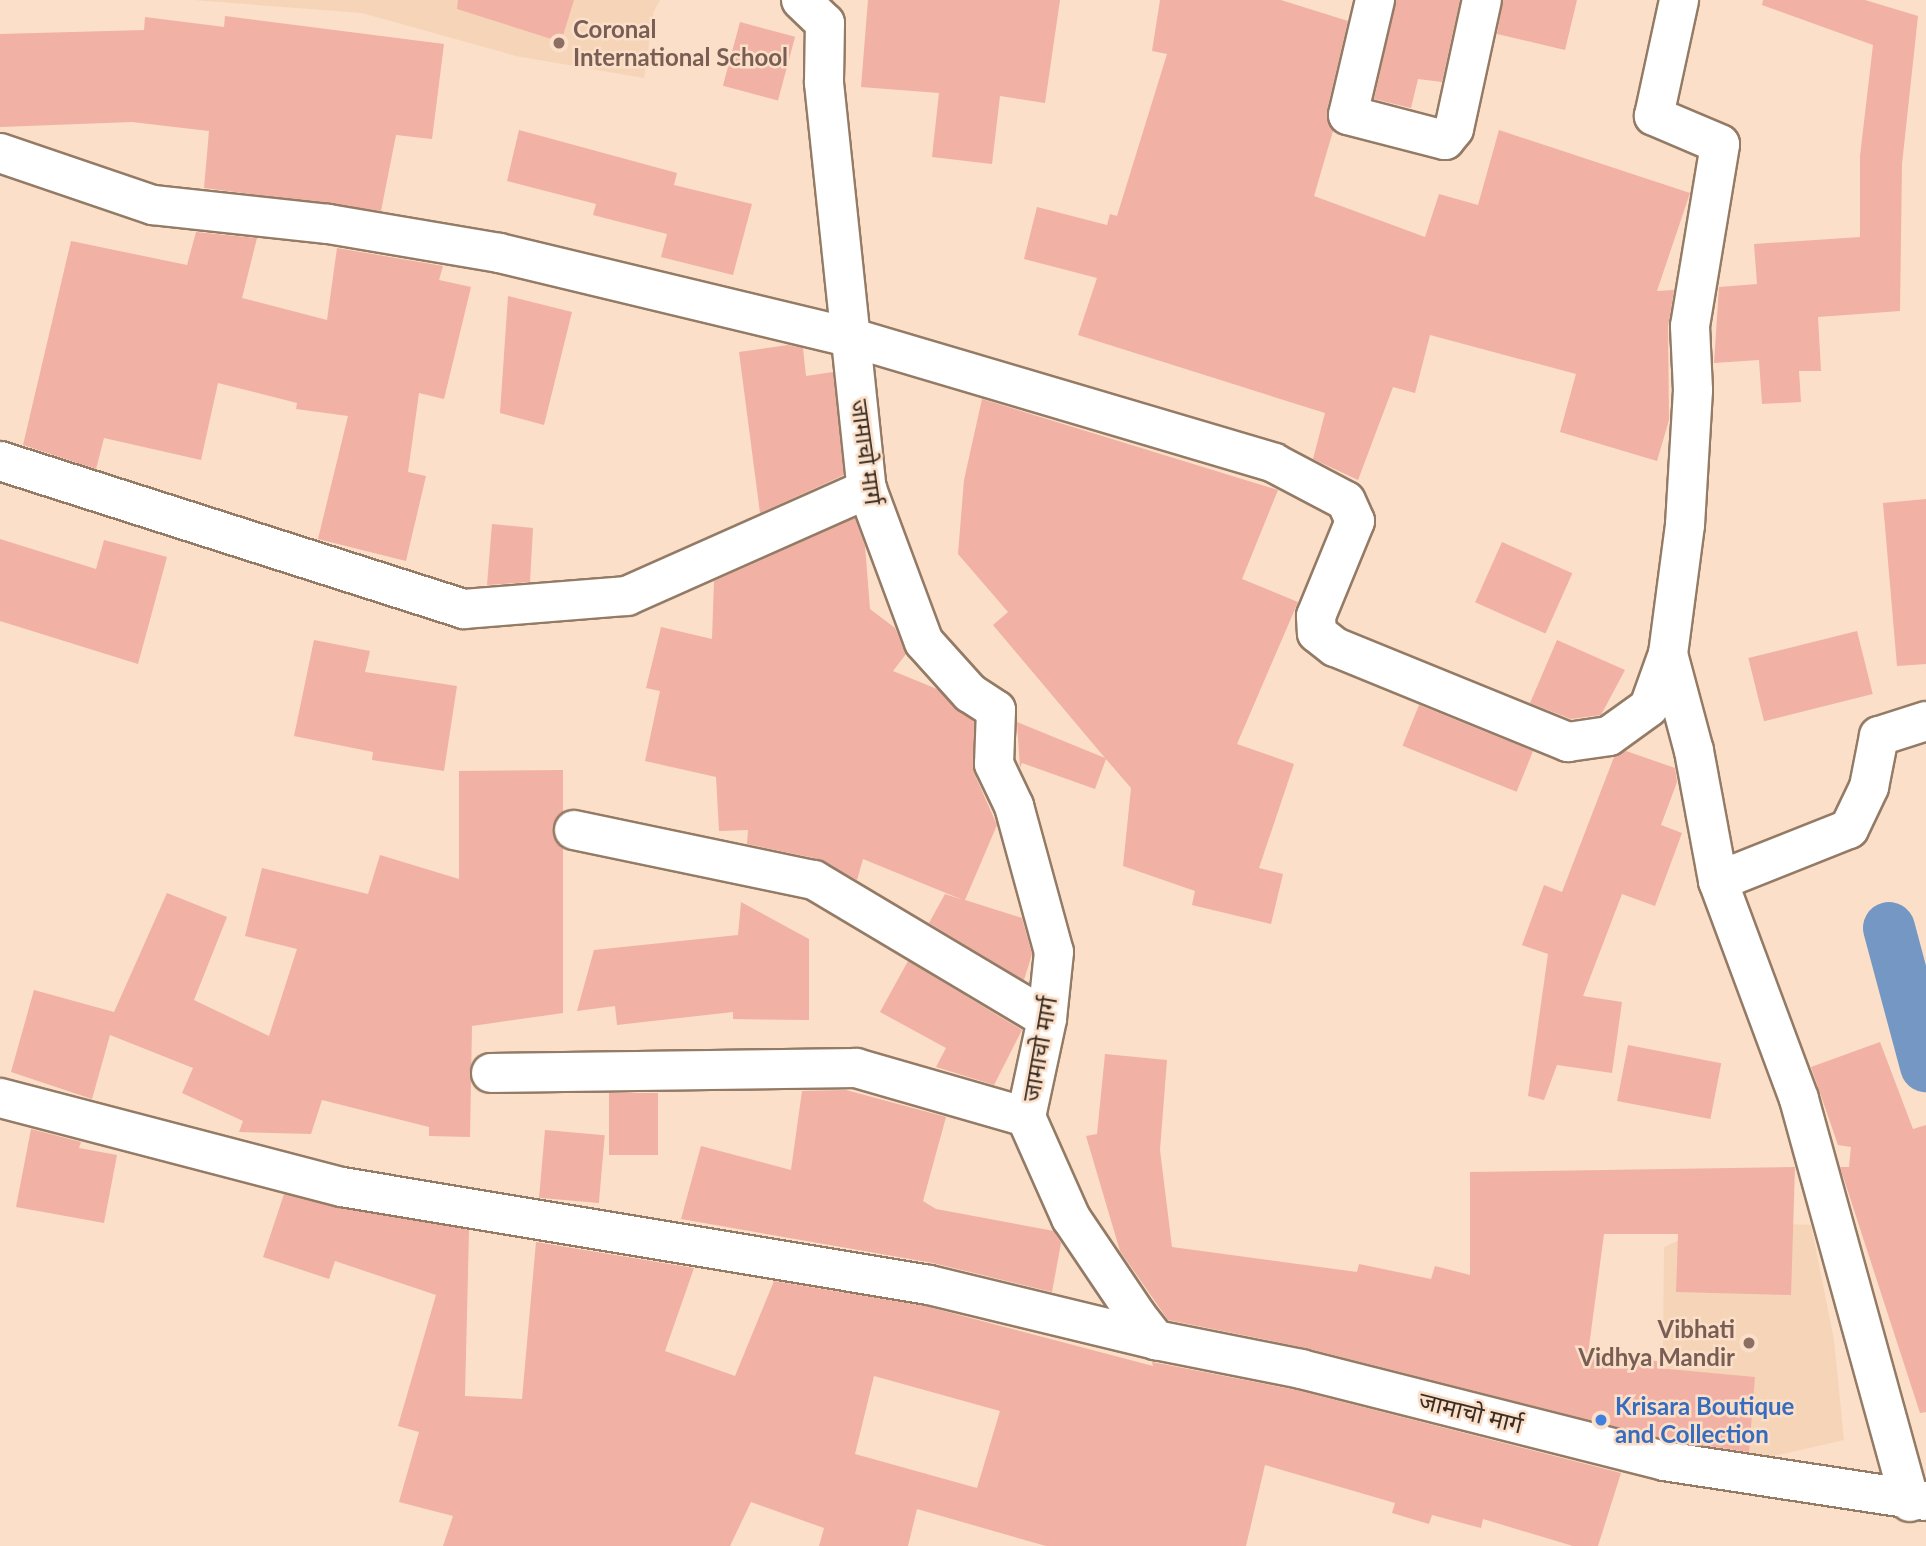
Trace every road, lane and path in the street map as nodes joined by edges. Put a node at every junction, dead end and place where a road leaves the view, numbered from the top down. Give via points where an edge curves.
1 (1375, 0) edge
2 (1482, 0) edge
3 (1679, 0) edge
4 (820, 8) edge
5 (0, 153) edge
6 (853, 338) junction
7 (0, 461) edge
8 (867, 489) junction
9 (1668, 654) junction
10 (1926, 721) edge
11 (575, 830) dead end
12 (1718, 881) junction
13 (1047, 1019) junction
14 (491, 1073) dead end
15 (0, 1098) edge
16 (1026, 1117) junction
17 (1156, 1340) junction
18 (1918, 1501) edge

1 - 2 street via 1348,115 1445,140 1454,129
3 - 9 street via 1654,116 1720,144 1690,326 1693,390 1685,525
4 - 6 street, जामाचो मार्ग
5 - 6 street via 153,205 328,224 499,253
6 - 8 street, जामाचो मार्ग
6 - 9 street via 1274,463 1346,501 1355,522 1316,616 1317,633 1335,647 1568,742 1609,736 1648,707
7 - 8 street via 464,609 627,596
8 - 13 street, जामाचो मार्ग via 897,582 924,642 970,693 996,710 994,764 1014,806 1054,952
9 - 12 street via 1695,751
10 - 12 street via 1879,736 1870,787 1849,829
11 - 13 street via 814,880
12 - 18 street via 1799,1099
13 - 16 street, जामाचो मार्ग
14 - 16 street via 856,1068
15 - 17 street via 342,1187 929,1285
16 - 17 street, जामाचो मार्ग via 1071,1218
17 - 18 street, जामाचो मार्ग via 1301,1369 1664,1461

